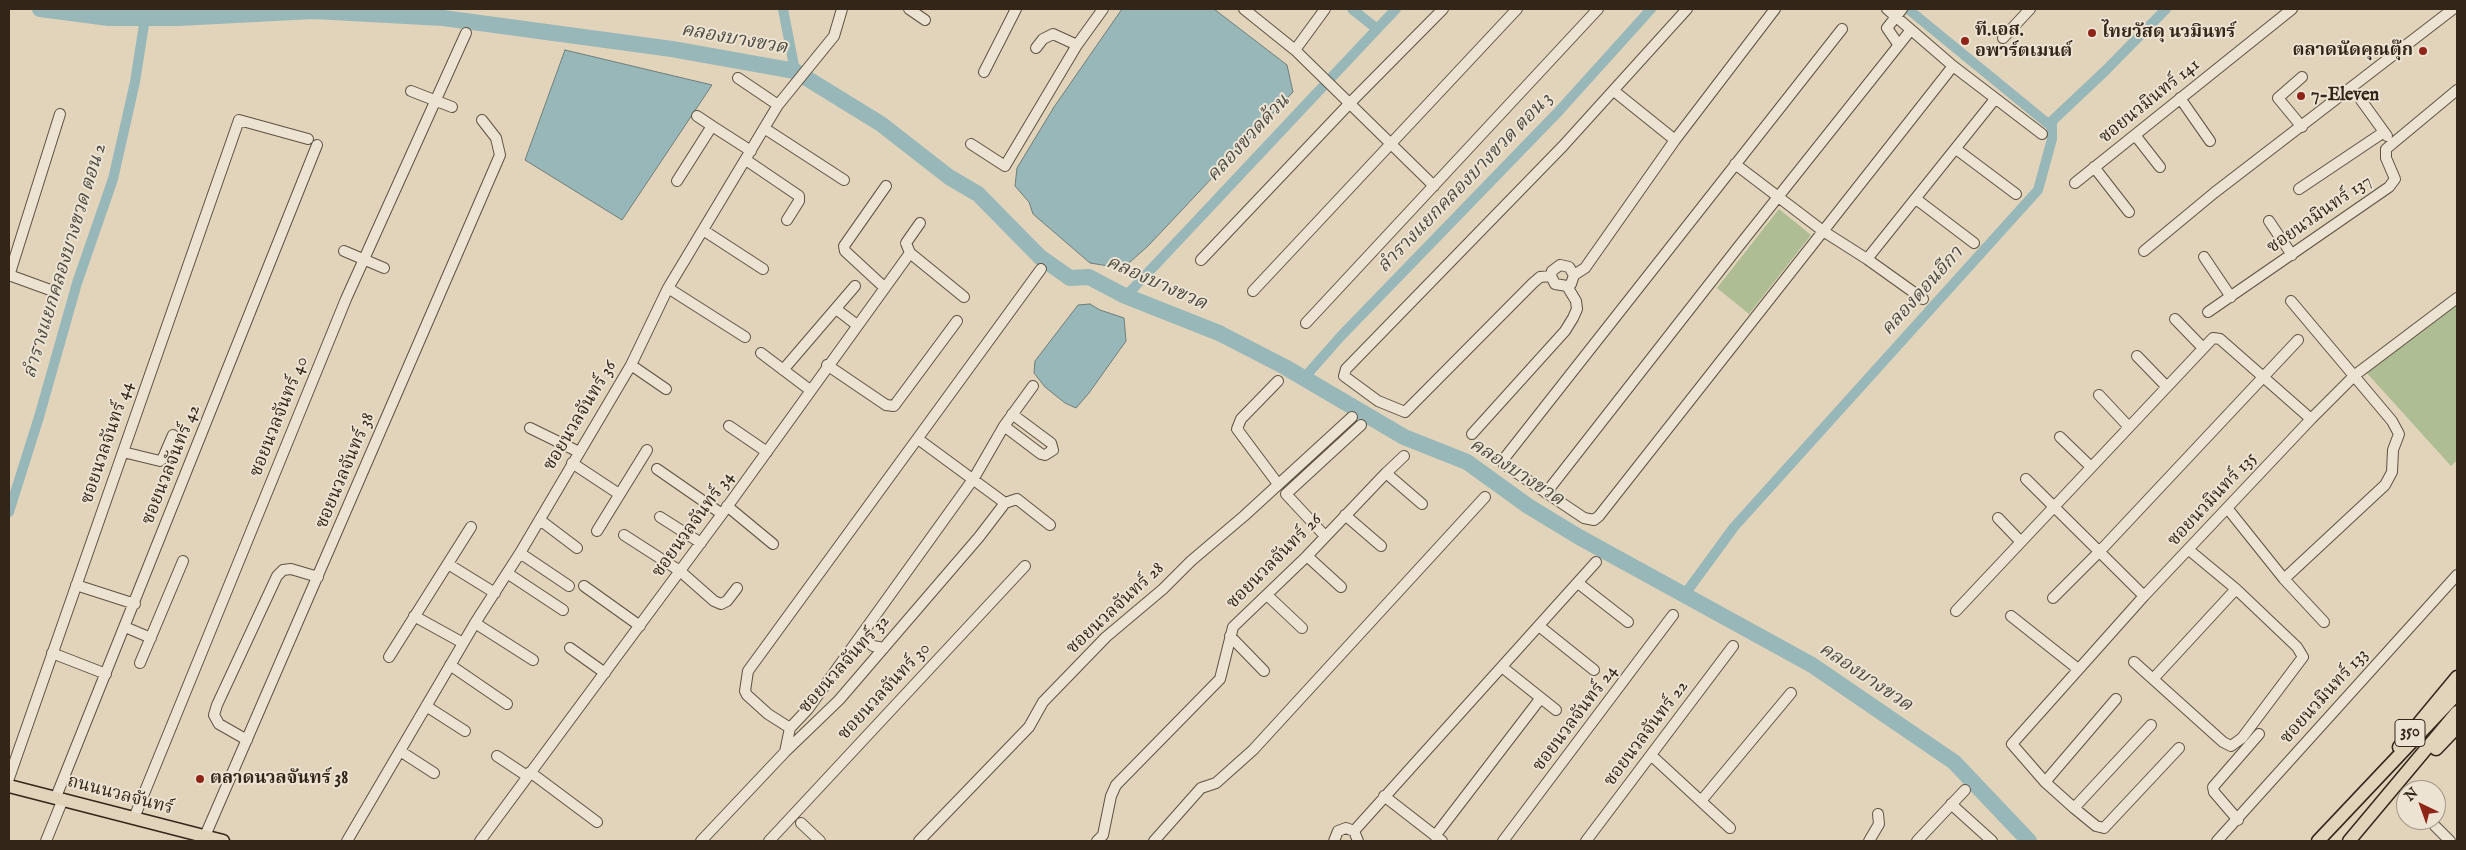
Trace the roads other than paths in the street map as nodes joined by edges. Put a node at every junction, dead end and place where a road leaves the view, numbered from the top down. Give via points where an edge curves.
1 (842, 9) edge
2 (909, 9) edge
3 (1016, 9) edge
4 (1103, 9) edge
5 (1244, 9) edge
6 (1325, 9) edge
7 (1443, 9) edge
8 (1518, 9) edge
9 (1598, 9) edge
10 (1687, 9) edge
11 (1775, 9) edge
12 (1886, 9) edge
13 (1902, 9) edge
14 (2030, 9) edge
15 (2292, 9) edge
16 (2453, 9) edge
17 (1895, 18) junction
18 (925, 20) dead end
19 (1842, 29) dead end
20 (1910, 31) junction
21 (466, 33) dead end
22 (2003, 38) dead end
23 (1898, 44) junction
24 (1077, 45) junction
25 (1036, 48) dead end
26 (1295, 50) junction
27 (1953, 66) junction
28 (984, 72) dead end
29 (2302, 77) dead end
30 (738, 78) dead end
31 (2457, 90) edge
32 (411, 91) dead end
33 (1614, 91) junction
34 (2180, 98) junction
35 (1995, 99) junction
36 (2361, 100) dead end
37 (435, 101) junction
38 (1349, 104) junction
39 (778, 105) junction
40 (452, 107) dead end
41 (60, 114) dead end
42 (697, 116) dead end
43 (482, 120) dead end
44 (712, 126) junction
45 (2302, 127) junction
46 (764, 128) junction
47 (2384, 132) junction
48 (2042, 134) dead end
49 (2135, 135) junction
50 (1675, 140) junction
51 (2210, 141) dead end
52 (313, 142) joint
53 (2392, 143) junction
54 (971, 144) dead end
55 (1391, 144) junction
56 (1956, 148) junction
57 (748, 155) junction
58 (1735, 164) junction
59 (2094, 167) junction
60 (2160, 167) dead end
61 (844, 180) dead end
62 (677, 182) dead end
63 (2075, 182) dead end
64 (886, 186) dead end
65 (1434, 186) junction
66 (2300, 189) dead end
67 (2016, 194) dead end
68 (1777, 198) junction
69 (1916, 198) junction
70 (2129, 212) dead end
71 (787, 220) dead end
72 (2269, 221) dead end
73 (920, 223) dead end
74 (703, 230) junction
75 (1823, 231) junction
76 (1974, 243) dead end
77 (344, 251) dead end
78 (2144, 251) dead end
79 (910, 253) junction
80 (2292, 255) junction
81 (2204, 257) dead end
82 (364, 259) junction
83 (1867, 259) junction
84 (1201, 260) dead end
85 (384, 268) dead end
86 (763, 269) dead end
87 (1041, 269) dead end
88 (1574, 275) junction
89 (9, 276) edge
90 (1551, 276) junction
91 (855, 286) dead end
92 (1567, 286) junction
93 (668, 288) junction
94 (885, 288) junction
95 (53, 291) dead end
96 (1253, 291) dead end
97 (964, 297) dead end
98 (2231, 297) junction
99 (2457, 298) edge
100 (1923, 299) dead end
101 (2291, 301) dead end
102 (836, 309) junction
103 (2208, 312) dead end
104 (2175, 319) dead end
105 (957, 321) dead end
106 (1306, 323) dead end
107 (857, 325) junction
108 (745, 337) dead end
109 (2298, 340) dead end
110 (2203, 348) junction
111 (760, 353) dead end
112 (2137, 356) dead end
113 (631, 365) junction
114 (827, 365) junction
115 (783, 370) junction
116 (2355, 375) junction
117 (2262, 378) junction
118 (1278, 381) dead end
119 (1033, 386) dead end
120 (2166, 386) junction
121 (666, 389) dead end
122 (810, 390) junction
123 (2099, 396) dead end
124 (1012, 414) junction
125 (1352, 417) dead end
126 (2311, 418) junction
127 (728, 426) dead end
128 (1004, 426) junction
129 (1361, 426) dead end
130 (2128, 426) junction
131 (530, 428) dead end
132 (1472, 434) dead end
133 (173, 435) dead end
134 (2060, 436) dead end
135 (918, 439) junction
136 (647, 450) dead end
137 (123, 452) junction
138 (579, 452) junction
139 (767, 452) junction
140 (1404, 456) dead end
141 (572, 463) junction
142 (2091, 467) junction
143 (657, 469) dead end
144 (1386, 473) junction
145 (974, 478) junction
146 (2026, 479) dead end
147 (1278, 484) junction
148 (1546, 493) junction
149 (619, 494) junction
150 (1485, 497) dead end
151 (1005, 503) junction
152 (1422, 504) dead end
153 (2054, 507) junction
154 (2228, 509) junction
155 (725, 510) junction
156 (1345, 515) junction
157 (660, 517) dead end
158 (1998, 518) dead end
159 (540, 520) junction
160 (1050, 524) dead end
161 (470, 527) dead end
162 (597, 531) dead end
163 (624, 535) dead end
164 (1325, 536) junction
165 (2021, 542) junction
166 (700, 543) junction
167 (773, 544) dead end
168 (1381, 546) dead end
169 (577, 548) dead end
170 (2189, 550) junction
171 (2100, 551) junction
172 (520, 553) junction
173 (1307, 556) junction
174 (183, 561) dead end
175 (1596, 562) dead end
176 (448, 564) junction
177 (1025, 566) dead end
178 (680, 571) junction
179 (507, 573) junction
180 (2457, 575) edge
181 (318, 577) junction
182 (2284, 579) junction
183 (1578, 583) junction
184 (76, 585) junction
185 (568, 586) dead end
186 (584, 586) dead end
187 (1341, 587) dead end
188 (737, 588) dead end
189 (2236, 589) junction
190 (495, 593) junction
191 (1267, 595) junction
192 (2144, 596) junction
193 (2053, 598) dead end
194 (135, 604) junction
195 (563, 610) dead end
196 (1956, 611) dead end
197 (1673, 615) dead end
198 (414, 616) junction
199 (2011, 616) dead end
200 (1628, 622) dead end
201 (2324, 622) dead end
202 (475, 623) junction
203 (640, 626) junction
204 (1539, 626) junction
205 (125, 628) junction
206 (1302, 628) dead end
207 (860, 636) junction
208 (1230, 636) junction
209 (151, 638) junction
210 (463, 643) junction
211 (1733, 646) dead end
212 (570, 648) dead end
213 (884, 648) junction
214 (52, 653) junction
215 (389, 657) dead end
216 (533, 660) dead end
217 (2134, 662) dead end
218 (140, 663) dead end
219 (450, 665) junction
220 (1502, 667) junction
221 (2078, 669) junction
222 (1594, 670) dead end
223 (1264, 671) dead end
224 (606, 673) junction
225 (106, 674) junction
226 (2457, 677) edge
227 (2153, 679) junction
228 (1791, 693) dead end
229 (2457, 694) edge
230 (1540, 699) junction
231 (2116, 699) dead end
232 (507, 704) dead end
233 (426, 706) junction
234 (1556, 710) dead end
235 (2457, 712) edge
236 (2151, 725) dead end
237 (790, 728) junction
238 (2457, 728) edge
239 (465, 731) dead end
240 (2259, 734) dead end
241 (247, 740) junction
242 (2179, 748) dead end
243 (400, 751) junction
244 (785, 752) junction
245 (497, 756) dead end
246 (1652, 756) junction
247 (434, 774) dead end
248 (528, 774) junction
249 (9, 778) edge
250 (2045, 782) junction
251 (9, 786) edge
252 (1965, 790) dead end
253 (2365, 790) junction
254 (2392, 793) junction
255 (1384, 796) junction
256 (59, 798) junction
257 (1701, 801) junction
258 (1951, 804) junction
259 (2074, 808) junction
260 (1878, 814) dead end
261 (134, 818) junction
262 (2238, 820) junction
263 (597, 822) dead end
264 (801, 823) dead end
265 (1730, 828) dead end
266 (2439, 830) edge
267 (1354, 831) junction
268 (204, 836) junction
269 (1439, 838) edge
270 (46, 841) edge
271 (219, 841) edge
272 (347, 841) edge
273 (480, 841) edge
274 (701, 841) edge
275 (769, 841) edge
276 (820, 841) edge
277 (919, 841) edge
278 (1097, 841) edge
279 (1154, 841) edge
280 (1334, 841) edge
281 (1358, 841) edge
282 (1503, 841) edge
283 (1586, 841) edge
284 (1869, 841) edge
285 (1917, 841) edge
286 (1992, 841) edge
287 (2217, 841) edge
288 (2318, 841) edge
289 (2349, 841) edge
290 (2450, 841) edge

1 - 39 street, ซอยนวลจันทร์ 36 via 834,36
2 - 18 street
3 - 28 street
4 - 24 street
5 - 26 street
6 - 26 street
7 - 38 street
8 - 55 street
9 - 65 street
10 - 33 street
11 - 50 street
12 - 17 street
13 - 17 street
14 - 22 street
15 - 34 street, ซอยนวมินทร์ 141
16 - 45 street
17 - 20 street
17 - 23 street via 1887,28
19 - 58 street
20 - 23 street
20 - 27 street
21 - 37 street, ซอยนวลจันทร์ 40
23 - 68 street
24 - 25 street via 1053,34
24 - 54 street via 1005,166
26 - 38 street
27 - 35 street
27 - 75 street
29 - 45 street via 2278,98
30 - 39 street
31 - 53 street
32 - 37 street
33 - 50 street
33 - 90 street via 1346,369 1344,376 1378,401 1406,412 1533,283 1540,277
34 - 49 street, ซอยนวมินทร์ 141
34 - 51 street
35 - 48 street
35 - 56 street
36 - 47 street
37 - 40 street
37 - 82 street, ซอยนวลจันทร์ 40
38 - 55 street
38 - 84 street
39 - 46 street, ซอยนวลจันทร์ 36
41 - 89 street
42 - 44 street
43 - 181 street, ซอยนวลจันทร์ 38 via 496,138 500,154
44 - 57 street
44 - 62 street
45 - 78 street
46 - 57 street, ซอยนวลจันทร์ 36
46 - 61 street
47 - 53 street
47 - 66 street
49 - 59 street, ซอยนวมินทร์ 141
49 - 60 street
50 - 88 street via 1595,255 1585,268
52 - 137 street, ซอยนวลจันทร์ 44 via 239,120
52 - 194 street, ซอยนวลจันทร์ 42
53 - 80 street, ซอยนวมินทร์ 137 via 2385,153 2395,179 2393,183
55 - 65 street
55 - 96 street
56 - 67 street
56 - 69 street
57 - 71 street via 799,196
57 - 74 street, ซอยนวลจันทร์ 36
58 - 68 street
58 - 148 street via 1503,460 1508,468
59 - 63 street, ซอยนวมินทร์ 141
59 - 70 street
64 - 94 street via 844,246 847,254
65 - 106 street
68 - 75 street
68 - 148 street
69 - 76 street
69 - 83 street
72 - 80 street
73 - 79 street, ซอยนวลจันทร์ 34 via 906,243
74 - 86 street
74 - 93 street, ซอยนวลจันทร์ 36
75 - 83 street
75 - 148 street via 1599,516 1594,520 1584,518
77 - 82 street
79 - 94 street, ซอยนวลจันทร์ 34
79 - 97 street
80 - 98 street, ซอยนวมินทร์ 137
81 - 98 street
82 - 85 street
82 - 261 street, ซอยนวลจันทร์ 40
83 - 100 street
87 - 135 street
88 - 90 street via 1569,266 1560,265
88 - 92 street
89 - 95 street
90 - 92 street via 1555,284
91 - 102 street
92 - 132 street via 1576,301 1573,318
93 - 108 street
93 - 113 street, ซอยนวลจันทร์ 36
94 - 107 street, ซอยนวลจันทร์ 34
98 - 103 street, ซอยนวมินทร์ 137
99 - 116 street, ซอยนวมินทร์ 135
101 - 116 street
102 - 107 street
102 - 115 street
104 - 110 street
105 - 114 street via 894,406 886,405
107 - 114 street, ซอยนวลจันทร์ 34
109 - 117 street
110 - 117 street via 2213,338 2220,339
110 - 120 street
111 - 115 street
112 - 120 street
113 - 121 street
113 - 138 street, ซอยนวลจันทร์ 36
114 - 122 street, ซอยนวลจันทร์ 34
115 - 122 street
116 - 126 street, ซอยนวมินทร์ 135
116 - 182 street via 2398,429 2390,478
117 - 126 street
117 - 171 street
118 - 147 street via 1241,420 1237,429
119 - 124 street
120 - 130 street
122 - 139 street, ซอยนวลจันทร์ 34
123 - 130 street
124 - 128 street
124 - 128 street via 1051,443 1053,450 1041,454
125 - 147 street, ซอยนวลจันทร์ 28
126 - 154 street, ซอยนวมินทร์ 135
127 - 139 street
128 - 145 street
129 - 164 street via 1286,494
130 - 142 street
131 - 138 street
133 - 137 street via 160,461
134 - 142 street
135 - 145 street
135 - 237 street via 748,671 747,695
136 - 149 street
137 - 184 street, ซอยนวลจันทร์ 44
138 - 141 street, ซอยนวลจันทร์ 36
139 - 155 street, ซอยนวลจันทร์ 34
140 - 144 street, ซอยนวลจันทร์ 26
141 - 149 street
141 - 159 street, ซอยนวลจันทร์ 36
142 - 153 street
143 - 155 street
144 - 152 street
144 - 156 street, ซอยนวลจันทร์ 26
145 - 151 street
145 - 207 street
146 - 153 street
147 - 277 street, ซอยนวลจันทร์ 28 via 1106,637 1043,702 1028,726
149 - 162 street
150 - 279 street via 1253,750 1216,783 1200,788
151 - 160 street via 1016,499
151 - 213 street, ซอยนวลจันทร์ 32
153 - 165 street
153 - 171 street
154 - 170 street, ซอยนวมินทร์ 135
154 - 182 street
155 - 166 street, ซอยนวลจันทร์ 34
155 - 167 street
156 - 164 street, ซอยนวลจันทร์ 26
156 - 168 street
157 - 166 street
158 - 165 street
159 - 169 street
159 - 172 street, ซอยนวลจันทร์ 36
161 - 176 street
163 - 178 street
164 - 173 street, ซอยนวลจันทร์ 26
165 - 196 street
166 - 178 street, ซอยนวลจันทร์ 34
170 - 189 street
170 - 192 street, ซอยนวมินทร์ 135
171 - 192 street
171 - 193 street
172 - 179 street, ซอยนวลจันทร์ 36
172 - 185 street
173 - 187 street
173 - 191 street, ซอยนวลจันทร์ 26
174 - 209 street
175 - 183 street
176 - 190 street
176 - 198 street
177 - 275 street, ซอยนวลจันทร์ 30
178 - 188 street via 721,604
178 - 203 street, ซอยนวลจันทร์ 34
179 - 190 street, ซอยนวลจันทร์ 36
179 - 195 street
180 - 262 street, ซอยนวมินทร์ 133
181 - 241 street, ซอยนวลจันทร์ 38
181 - 241 street via 291,569 277,576 217,705 214,715 219,724
182 - 201 street
183 - 200 street
183 - 204 street
184 - 194 street
184 - 214 street, ซอยนวลจันทร์ 44
186 - 203 street
189 - 227 street
189 - 227 street via 2297,647 2303,657 2242,738 2231,746 2227,745
190 - 202 street, ซอยนวลจันทร์ 36
191 - 206 street
191 - 208 street, ซอยนวลจันทร์ 26 via 1234,627
192 - 221 street, ซอยนวมินทร์ 135
194 - 205 street, ซอยนวลจันทร์ 42
197 - 282 street, ซอยนวลจันทร์ 24
198 - 210 street
198 - 215 street
199 - 221 street
202 - 210 street, ซอยนวลจันทร์ 36
202 - 216 street
203 - 224 street, ซอยนวลจันทร์ 34
204 - 220 street
204 - 222 street
205 - 209 street
205 - 225 street, ซอยนวลจันทร์ 42
207 - 213 street via 873,646
207 - 237 street via 808,709
208 - 223 street
208 - 278 street, ซอยนวลจันทร์ 26 via 1220,679 1116,785 1103,835
209 - 218 street
210 - 219 street, ซอยนวลจันทร์ 36
211 - 246 street, ซอยนวลจันทร์ 22
212 - 224 street
213 - 244 street, ซอยนวลจันทร์ 32 via 839,700
214 - 225 street
214 - 249 street, ซอยนวลจันทร์ 44
217 - 227 street
219 - 232 street
219 - 233 street, ซอยนวลจันทร์ 36
220 - 230 street
220 - 255 street
221 - 250 street, ซอยนวมินทร์ 135 via 2012,744
224 - 248 street, ซอยนวลจันทร์ 34
225 - 256 street, ซอยนวลจันทร์ 42
226 - 253 main road, 350
228 - 257 street
229 - 253 main road, 350
230 - 234 street
230 - 269 street
231 - 250 street
233 - 239 street
233 - 243 street, ซอยนวลจันทร์ 36
235 - 254 main road, 350
236 - 259 street
237 - 244 street
238 - 254 main road, 350
240 - 262 street via 2213,787
241 - 268 street, ซอยนวลจันทร์ 38
242 - 259 street via 2107,827 2096,826
243 - 247 street
243 - 272 street, ซอยนวลจันทร์ 36
244 - 274 street, ซอยนวลจันทร์ 32
245 - 248 street
246 - 257 street
246 - 283 street, ซอยนวลจันทร์ 22
248 - 263 street
248 - 273 street, ซอยนวลจันทร์ 34
250 - 259 street
251 - 256 main road, ถนนนวลจันทร์
252 - 258 street
253 - 288 main road, 350
254 - 289 main road, 350
255 - 267 street
255 - 269 street
256 - 261 main road, ถนนนวลจันทร์
256 - 270 street, ซอยนวลจันทร์ 42
257 - 265 street
258 - 285 street
258 - 286 street
260 - 284 street via 1879,824
261 - 268 main road, ถนนนวลจันทร์
262 - 287 street, ซอยนวมินทร์ 133
264 - 276 street
266 - 290 street
267 - 280 street via 1342,829 1335,834
267 - 281 street
268 - 271 main road, ถนนนวลจันทร์

